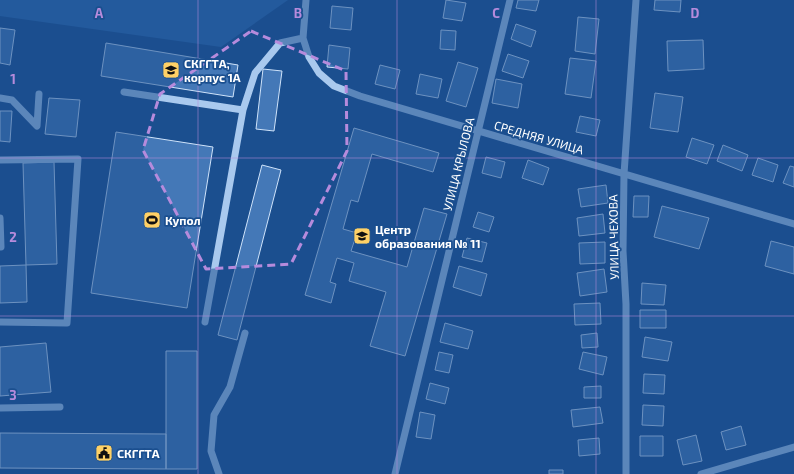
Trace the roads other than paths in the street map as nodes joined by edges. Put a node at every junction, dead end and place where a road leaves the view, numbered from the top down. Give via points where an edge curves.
1 (306, 0) edge
2 (510, 0) edge
3 (636, 0) edge
4 (304, 38) junction
5 (124, 92) dead end
6 (39, 94) dead end
7 (0, 98) edge
8 (243, 110) junction
9 (478, 130) junction
10 (0, 160) edge
11 (624, 174) junction
12 (0, 218) edge
13 (794, 224) edge
14 (0, 247) edge
15 (0, 322) edge
16 (205, 322) dead end
17 (245, 333) dead end
18 (60, 407) dead end
19 (0, 408) edge
20 (794, 447) edge
21 (218, 474) edge
22 (395, 474) edge
23 (626, 474) edge
24 (701, 474) edge

1 - 4 street, СРЕДНЯЯ УЛИЦА
2 - 9 street, УЛИЦА КРЫЛОВА
3 - 11 street, УЛИЦА ЧЕХОВА
4 - 8 street via 280,43 255,73
4 - 9 street, СРЕДНЯЯ УЛИЦА via 309,57 319,73 334,86
5 - 8 street
6 - 7 street via 37,126 12,100
8 - 16 street
9 - 11 street, СРЕДНЯЯ УЛИЦА
9 - 22 street, УЛИЦА КРЫЛОВА
10 - 15 street via 78,159 67,323
11 - 13 street, СРЕДНЯЯ УЛИЦА
11 - 23 street, УЛИЦА ЧЕХОВА
12 - 14 street
17 - 21 street via 230,388 214,415 211,451
18 - 19 street
20 - 24 street

